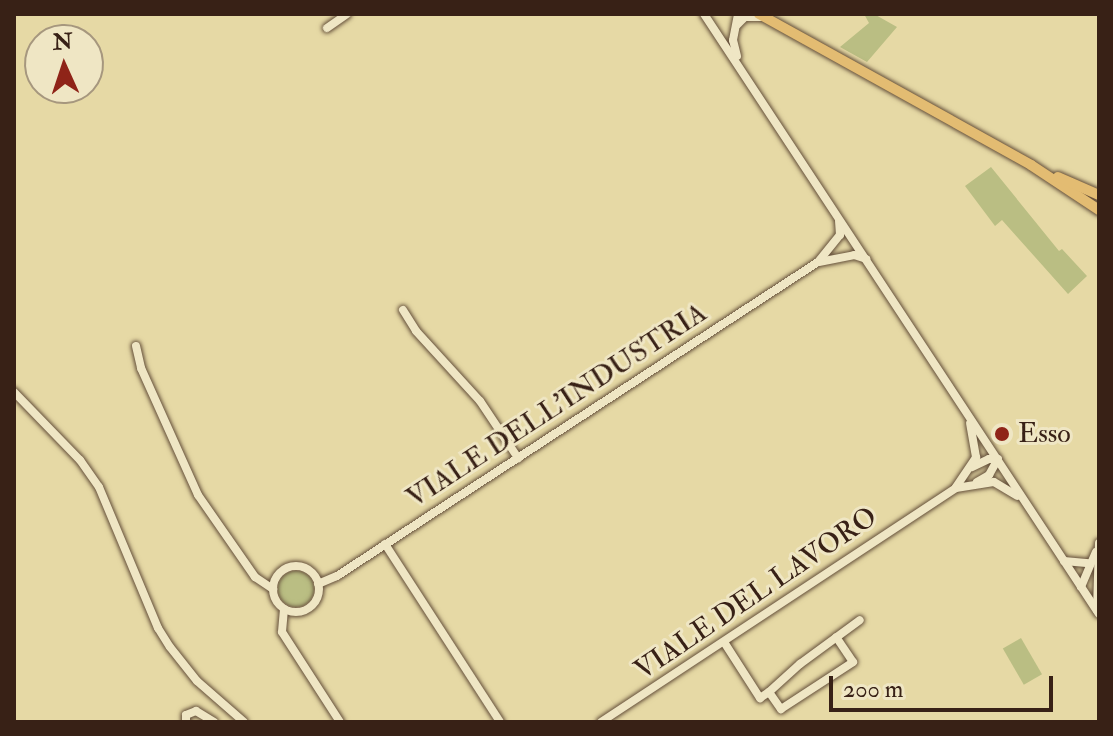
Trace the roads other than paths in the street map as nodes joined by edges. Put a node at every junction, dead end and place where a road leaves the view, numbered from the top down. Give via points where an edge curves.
1 (347, 14) edge
2 (704, 14) edge
3 (713, 14) edge
4 (738, 14) edge
5 (765, 15) edge
6 (712, 26) junction
7 (327, 28) dead end
8 (734, 29) junction
9 (744, 70) junction
10 (1031, 165) junction
11 (1099, 195) edge
12 (1099, 210) edge
13 (838, 216) junction
14 (854, 240) junction
15 (835, 243) junction
16 (838, 257) junction
17 (866, 259) junction
18 (818, 262) junction
19 (403, 310) dead end
20 (136, 346) dead end
21 (14, 392) edge
22 (968, 414) junction
23 (518, 458) junction
24 (998, 459) junction
25 (971, 468) junction
26 (977, 482) junction
27 (956, 488) junction
28 (1026, 505) junction
29 (385, 544) junction
30 (1098, 545) edge
31 (1064, 561) junction
32 (1089, 563) junction
33 (1097, 573) junction
34 (318, 584) junction
35 (1081, 588) junction
36 (273, 589) junction
37 (284, 609) junction
38 (1098, 613) edge
39 (860, 620) dead end
40 (836, 637) junction
41 (724, 642) junction
42 (769, 692) junction
43 (186, 722) edge
44 (214, 722) edge
45 (244, 722) edge
46 (340, 722) edge
47 (500, 722) edge
48 (601, 722) edge

1 - 7 street
2 - 6 street
3 - 6 street
4 - 8 street
5 - 8 street via 745,17
5 - 10 main road
6 - 9 street
8 - 9 street via 733,46
9 - 13 street
10 - 11 main road
10 - 12 main road
13 - 14 street
13 - 15 street via 840,235
14 - 15 street
14 - 16 street
14 - 17 street
15 - 18 street, VIALE DELL'INDUSTRIA
16 - 17 street, VIALE DELL'INDUSTRIA
16 - 18 street, VIALE DELL'INDUSTRIA
17 - 22 street
18 - 23 street, VIALE DELL'INDUSTRIA
19 - 23 street via 480,401
20 - 36 street via 198,495 255,577
21 - 45 street via 99,487 170,647 197,681
22 - 24 street
22 - 25 street via 976,457
23 - 29 street, VIALE DELL'INDUSTRIA
24 - 25 street
24 - 26 street via 989,475
24 - 28 street
25 - 27 street
26 - 27 street
26 - 28 street via 1007,487
27 - 41 street, VIALE DEL LAVORO
28 - 31 street
29 - 34 street, VIALE DELL'INDUSTRIA
29 - 47 street
30 - 32 street
30 - 33 street
31 - 32 street
31 - 35 street
32 - 35 street
33 - 35 street via 1091,585
33 - 38 street
34 - 36 street via 309,571 293,567 279,574
34 - 37 street via 310,608
35 - 38 street
36 - 37 street
37 - 46 street via 282,632
39 - 40 street
40 - 42 street
40 - 42 street via 853,662 781,709
41 - 42 street via 760,698
41 - 48 street, VIALE DEL LAVORO
43 - 44 street via 186,715 196,711

